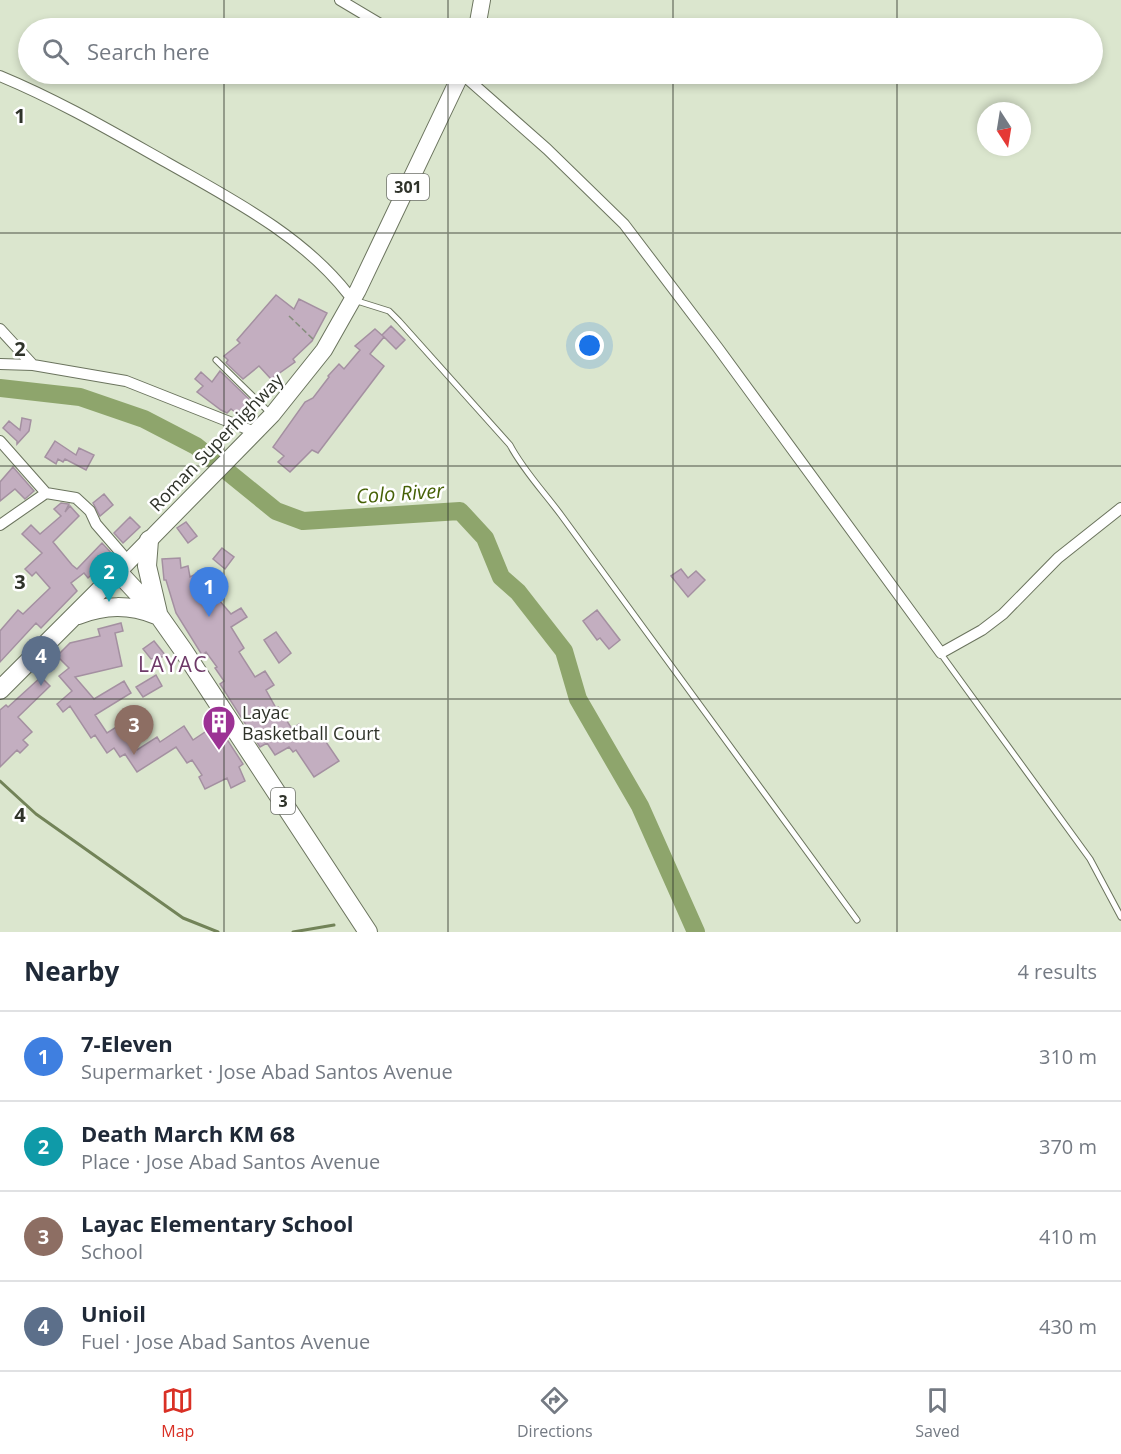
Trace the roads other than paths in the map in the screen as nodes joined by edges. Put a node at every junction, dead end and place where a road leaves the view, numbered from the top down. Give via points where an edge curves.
1 (340, 0) edge
2 (482, 0) edge
3 (370, 18) edge
4 (479, 18) edge
5 (0, 76) edge
6 (18, 83) edge
7 (20, 84) edge
8 (457, 84) edge
9 (468, 84) edge
10 (353, 295) junction
11 (0, 329) edge
12 (216, 360) dead end
13 (0, 364) edge
14 (33, 365) junction
15 (272, 416) junction
16 (252, 435) junction
17 (0, 441) edge
18 (46, 493) junction
19 (1121, 508) edge
20 (0, 525) edge
21 (149, 540) junction
22 (123, 567) junction
23 (74, 616) junction
24 (159, 617) junction
25 (940, 653) junction
26 (0, 690) edge
27 (1121, 917) edge
28 (857, 920) dead end
29 (368, 932) edge

1 - 3 street
2 - 4 main road
5 - 6 street
7 - 10 street via 54,98 211,188 307,249
8 - 10 main road, Roman Superhighway / 301
9 - 25 street via 547,149 624,224
10 - 15 main road, Roman Superhighway / 301 via 324,350
10 - 28 lane via 389,311 510,445 520,464 555,506
11 - 14 street
12 - 15 lane
13 - 14 street
14 - 16 street via 126,381
15 - 16 main road, Roman Superhighway / 301
16 - 21 main road, Roman Superhighway / 301
17 - 18 street
18 - 20 street
18 - 22 street via 76,498 90,511
19 - 25 street via 1058,558 1003,614
21 - 22 main road, Roman Superhighway / 301
21 - 24 highway via 147,566
22 - 23 highway
22 - 24 highway, 3
23 - 24 highway via 116,606
23 - 26 highway
24 - 29 highway, 3
25 - 27 lane via 1090,859

